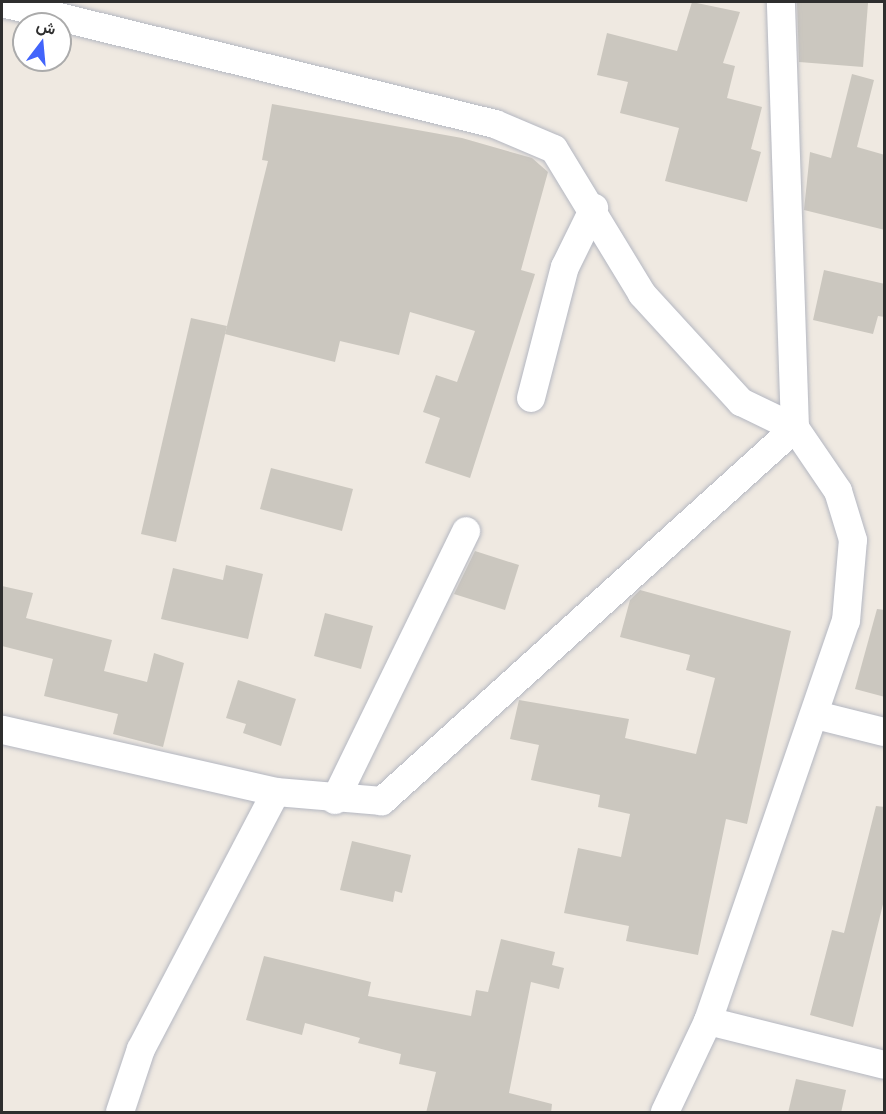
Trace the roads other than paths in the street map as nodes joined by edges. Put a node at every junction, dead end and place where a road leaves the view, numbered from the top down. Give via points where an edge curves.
1 (781, 2) edge
2 (2, 3) edge
3 (594, 208) junction
4 (531, 398) dead end
5 (795, 428) junction
6 (466, 531) dead end
7 (816, 715) junction
8 (2, 730) edge
9 (885, 732) edge
10 (276, 792) junction
11 (335, 800) junction
12 (708, 1021) junction
13 (885, 1065) edge
14 (120, 1113) edge
15 (665, 1113) edge

1 - 5 street
2 - 3 street via 495,124 554,149
3 - 4 street via 565,267
3 - 5 street via 642,294 741,402
5 - 7 street via 838,491 853,540 846,621
5 - 11 street via 397,792 382,801
6 - 11 street
7 - 9 street
7 - 12 street
8 - 10 street
10 - 11 street
10 - 14 street via 141,1049
12 - 13 street
12 - 15 street

